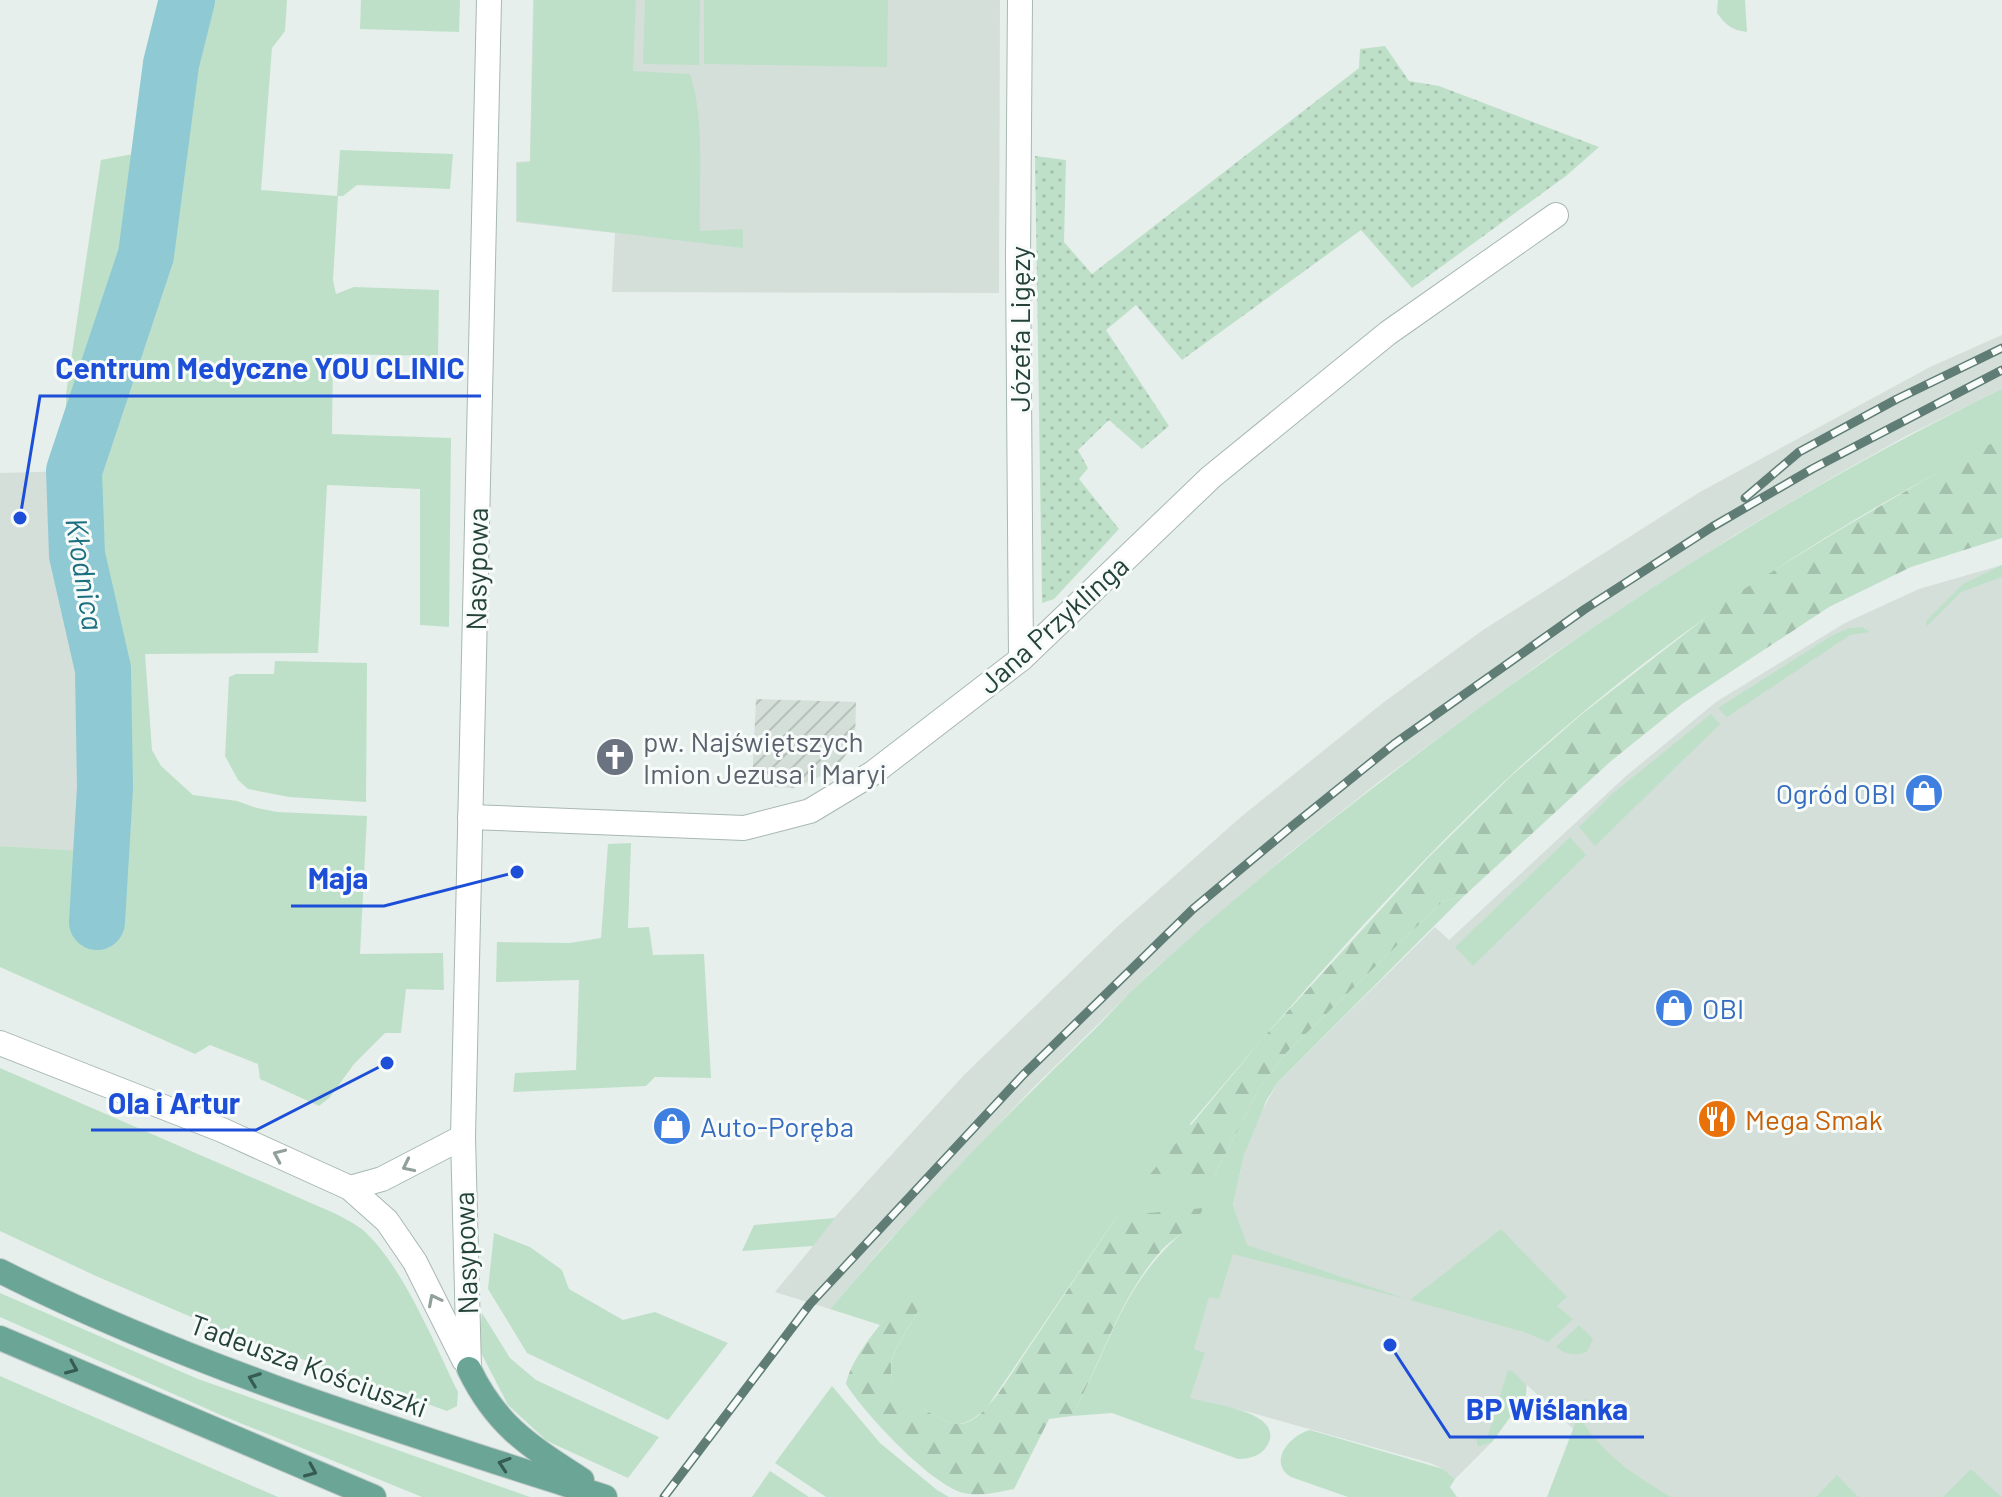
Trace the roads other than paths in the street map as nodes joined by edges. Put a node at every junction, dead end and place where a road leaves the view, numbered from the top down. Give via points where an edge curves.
1 (489, 0) edge
2 (1020, 0) edge
3 (1556, 215) dead end
4 (1021, 659) junction
5 (470, 817) junction
6 (5, 1042) edge
7 (463, 1137) junction
8 (350, 1188) junction
9 (3, 1273) edge
10 (0, 1338) edge
11 (469, 1369) junction
12 (374, 1497) edge
13 (606, 1497) edge

1 - 5 street, Nasypowa
2 - 4 street, Józefa Ligęzy
3 - 4 street, Jana Przyklinga via 1388,333 1211,477
4 - 5 street, Jana Przyklinga via 873,773 810,811 744,828
5 - 7 street, Nasypowa
8 -> 6 street
7 -> 8 street, Nasypowa via 382,1179
7 - 11 street, Nasypowa
11 -> 8 street via 415,1262 387,1221
13 -> 9 main road, Tadeusza Kościuszki via 259,1381
10 -> 12 main road
11 - 13 main road via 492,1409 525,1444

